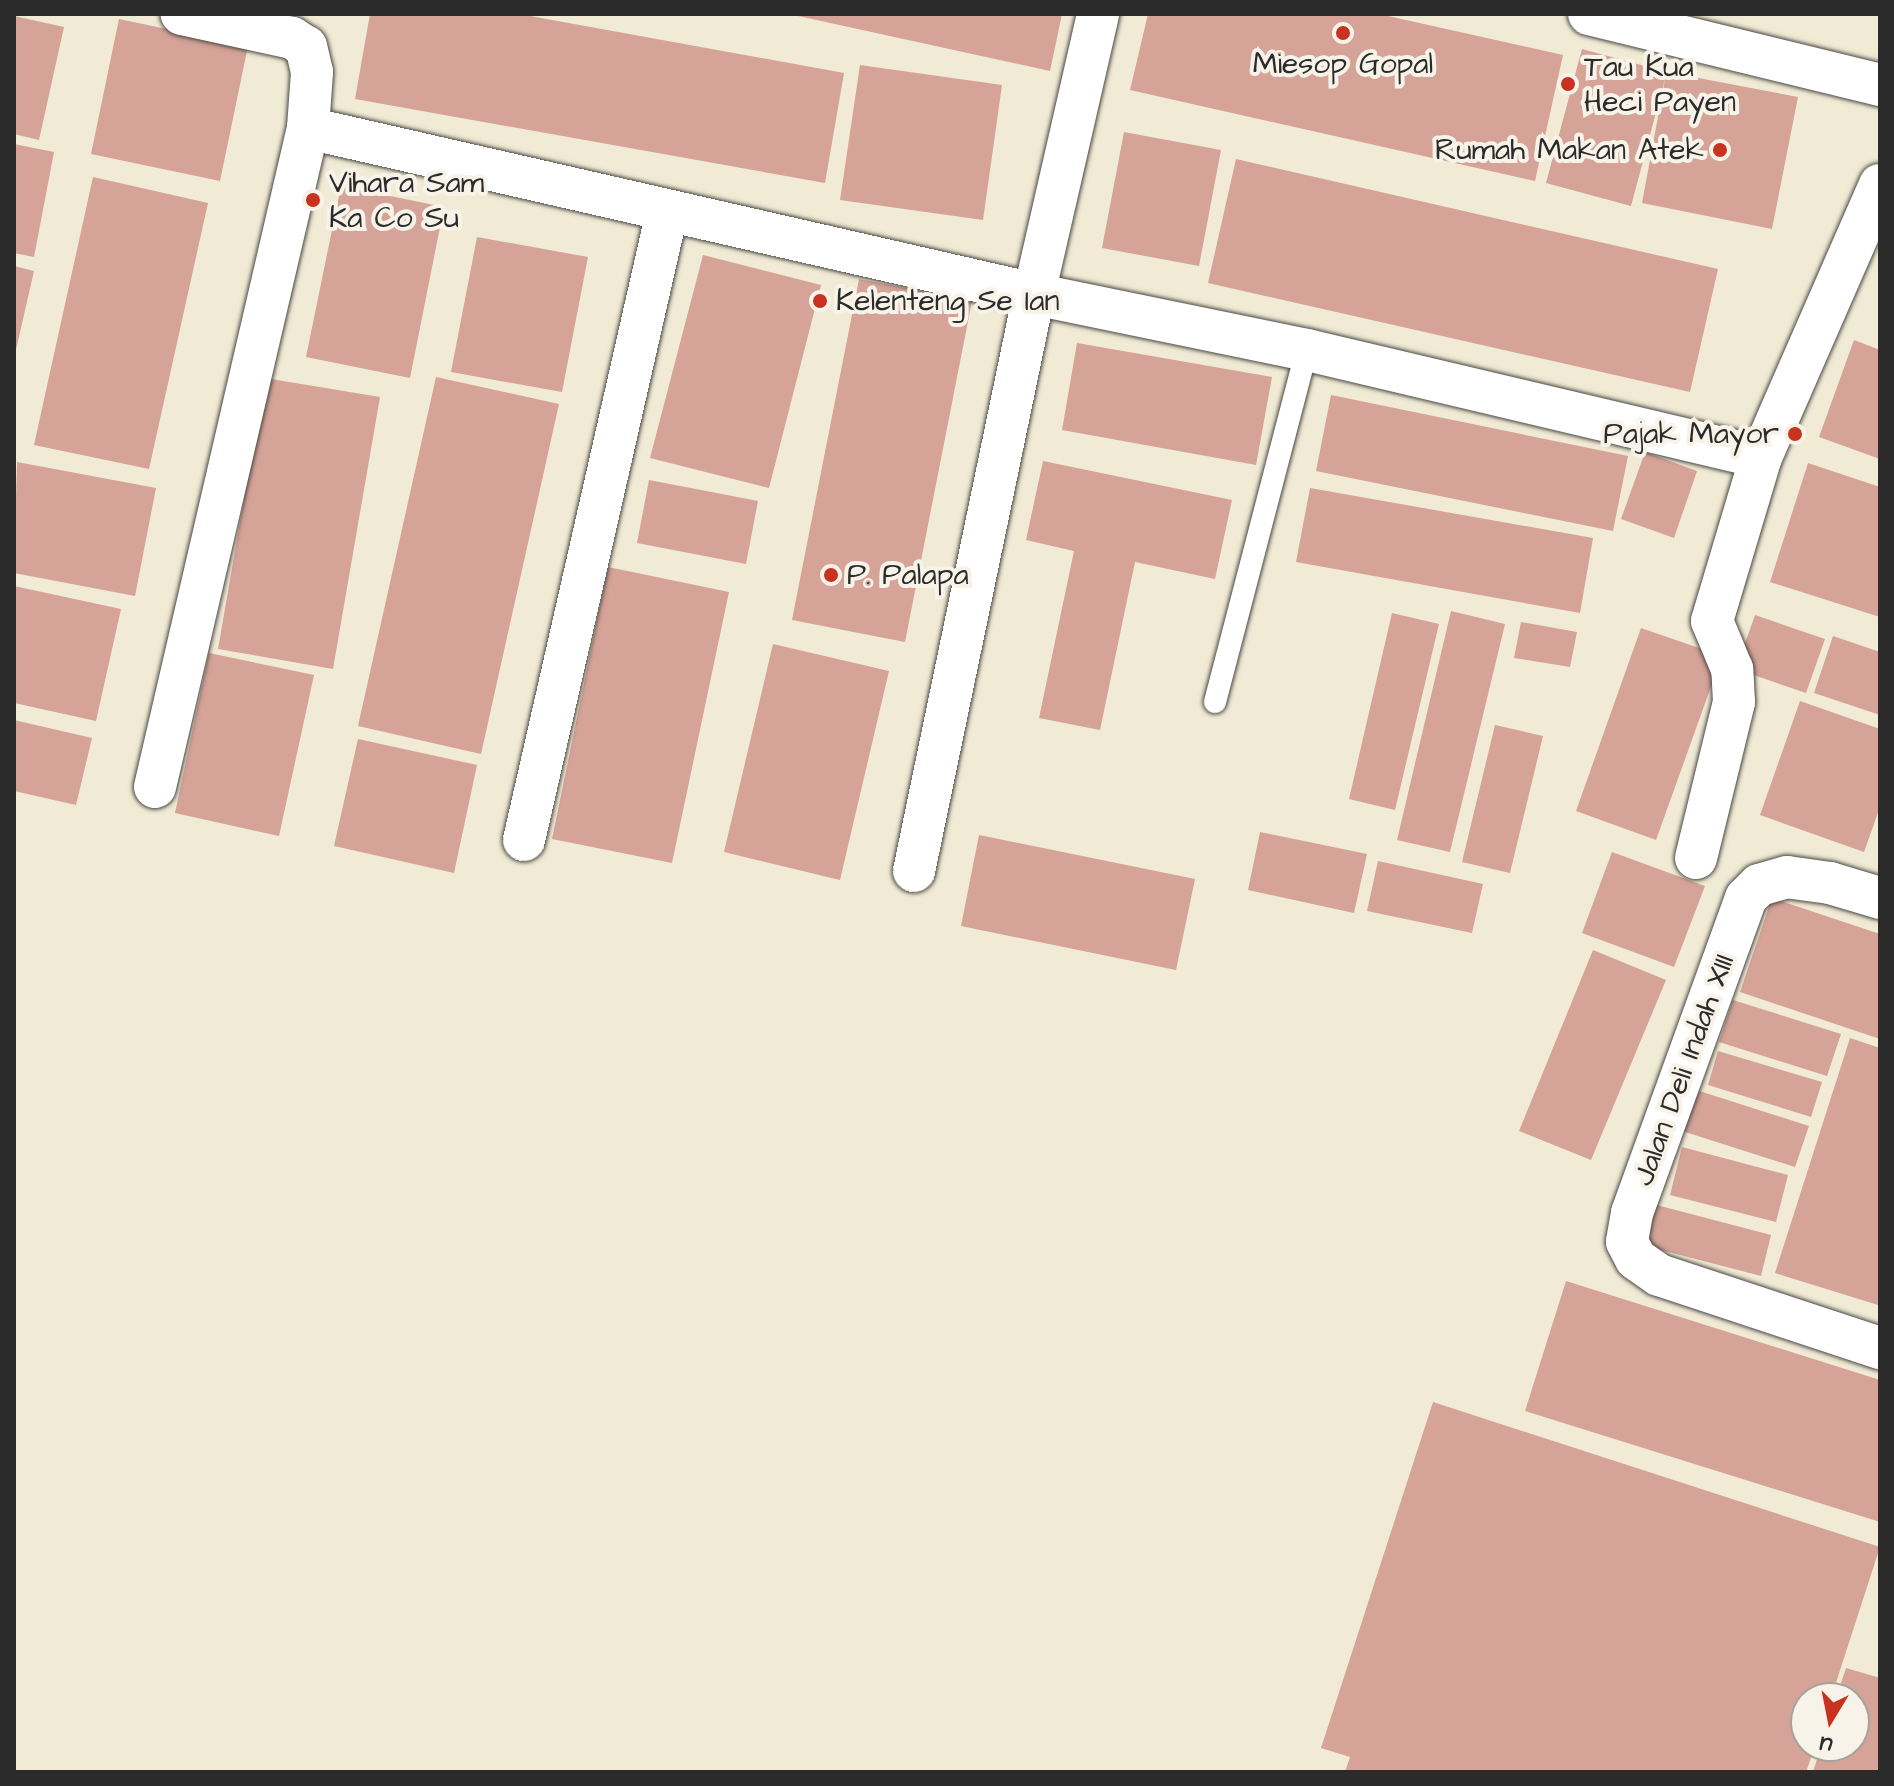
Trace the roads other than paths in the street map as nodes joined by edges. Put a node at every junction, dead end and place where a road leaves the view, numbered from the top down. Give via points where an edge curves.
1 (182, 14) edge
2 (1098, 14) edge
3 (1589, 14) edge
4 (1880, 85) edge
5 (308, 128) junction
6 (1880, 185) edge
7 (667, 212) junction
8 (1034, 294) junction
9 (1307, 350) junction
10 (1761, 457) junction
11 (1215, 702) dead end
12 (155, 787) dead end
13 (524, 840) dead end
14 (1696, 858) dead end
15 (914, 871) dead end
16 (1880, 898) edge
17 (1880, 1348) edge

1 - 5 street via 276,34 306,47 312,72
2 - 8 street
3 - 4 street
5 - 7 street
5 - 12 street
6 - 10 street
7 - 8 street
7 - 13 street
8 - 9 street
8 - 15 street
9 - 10 street
9 - 11 lane
10 - 14 street via 1712,621 1732,669 1734,702
16 - 17 street, Jalan Deli Indah XIII via 1804,877 1770,880 1746,898 1632,1213 1627,1242 1645,1268 1659,1275

